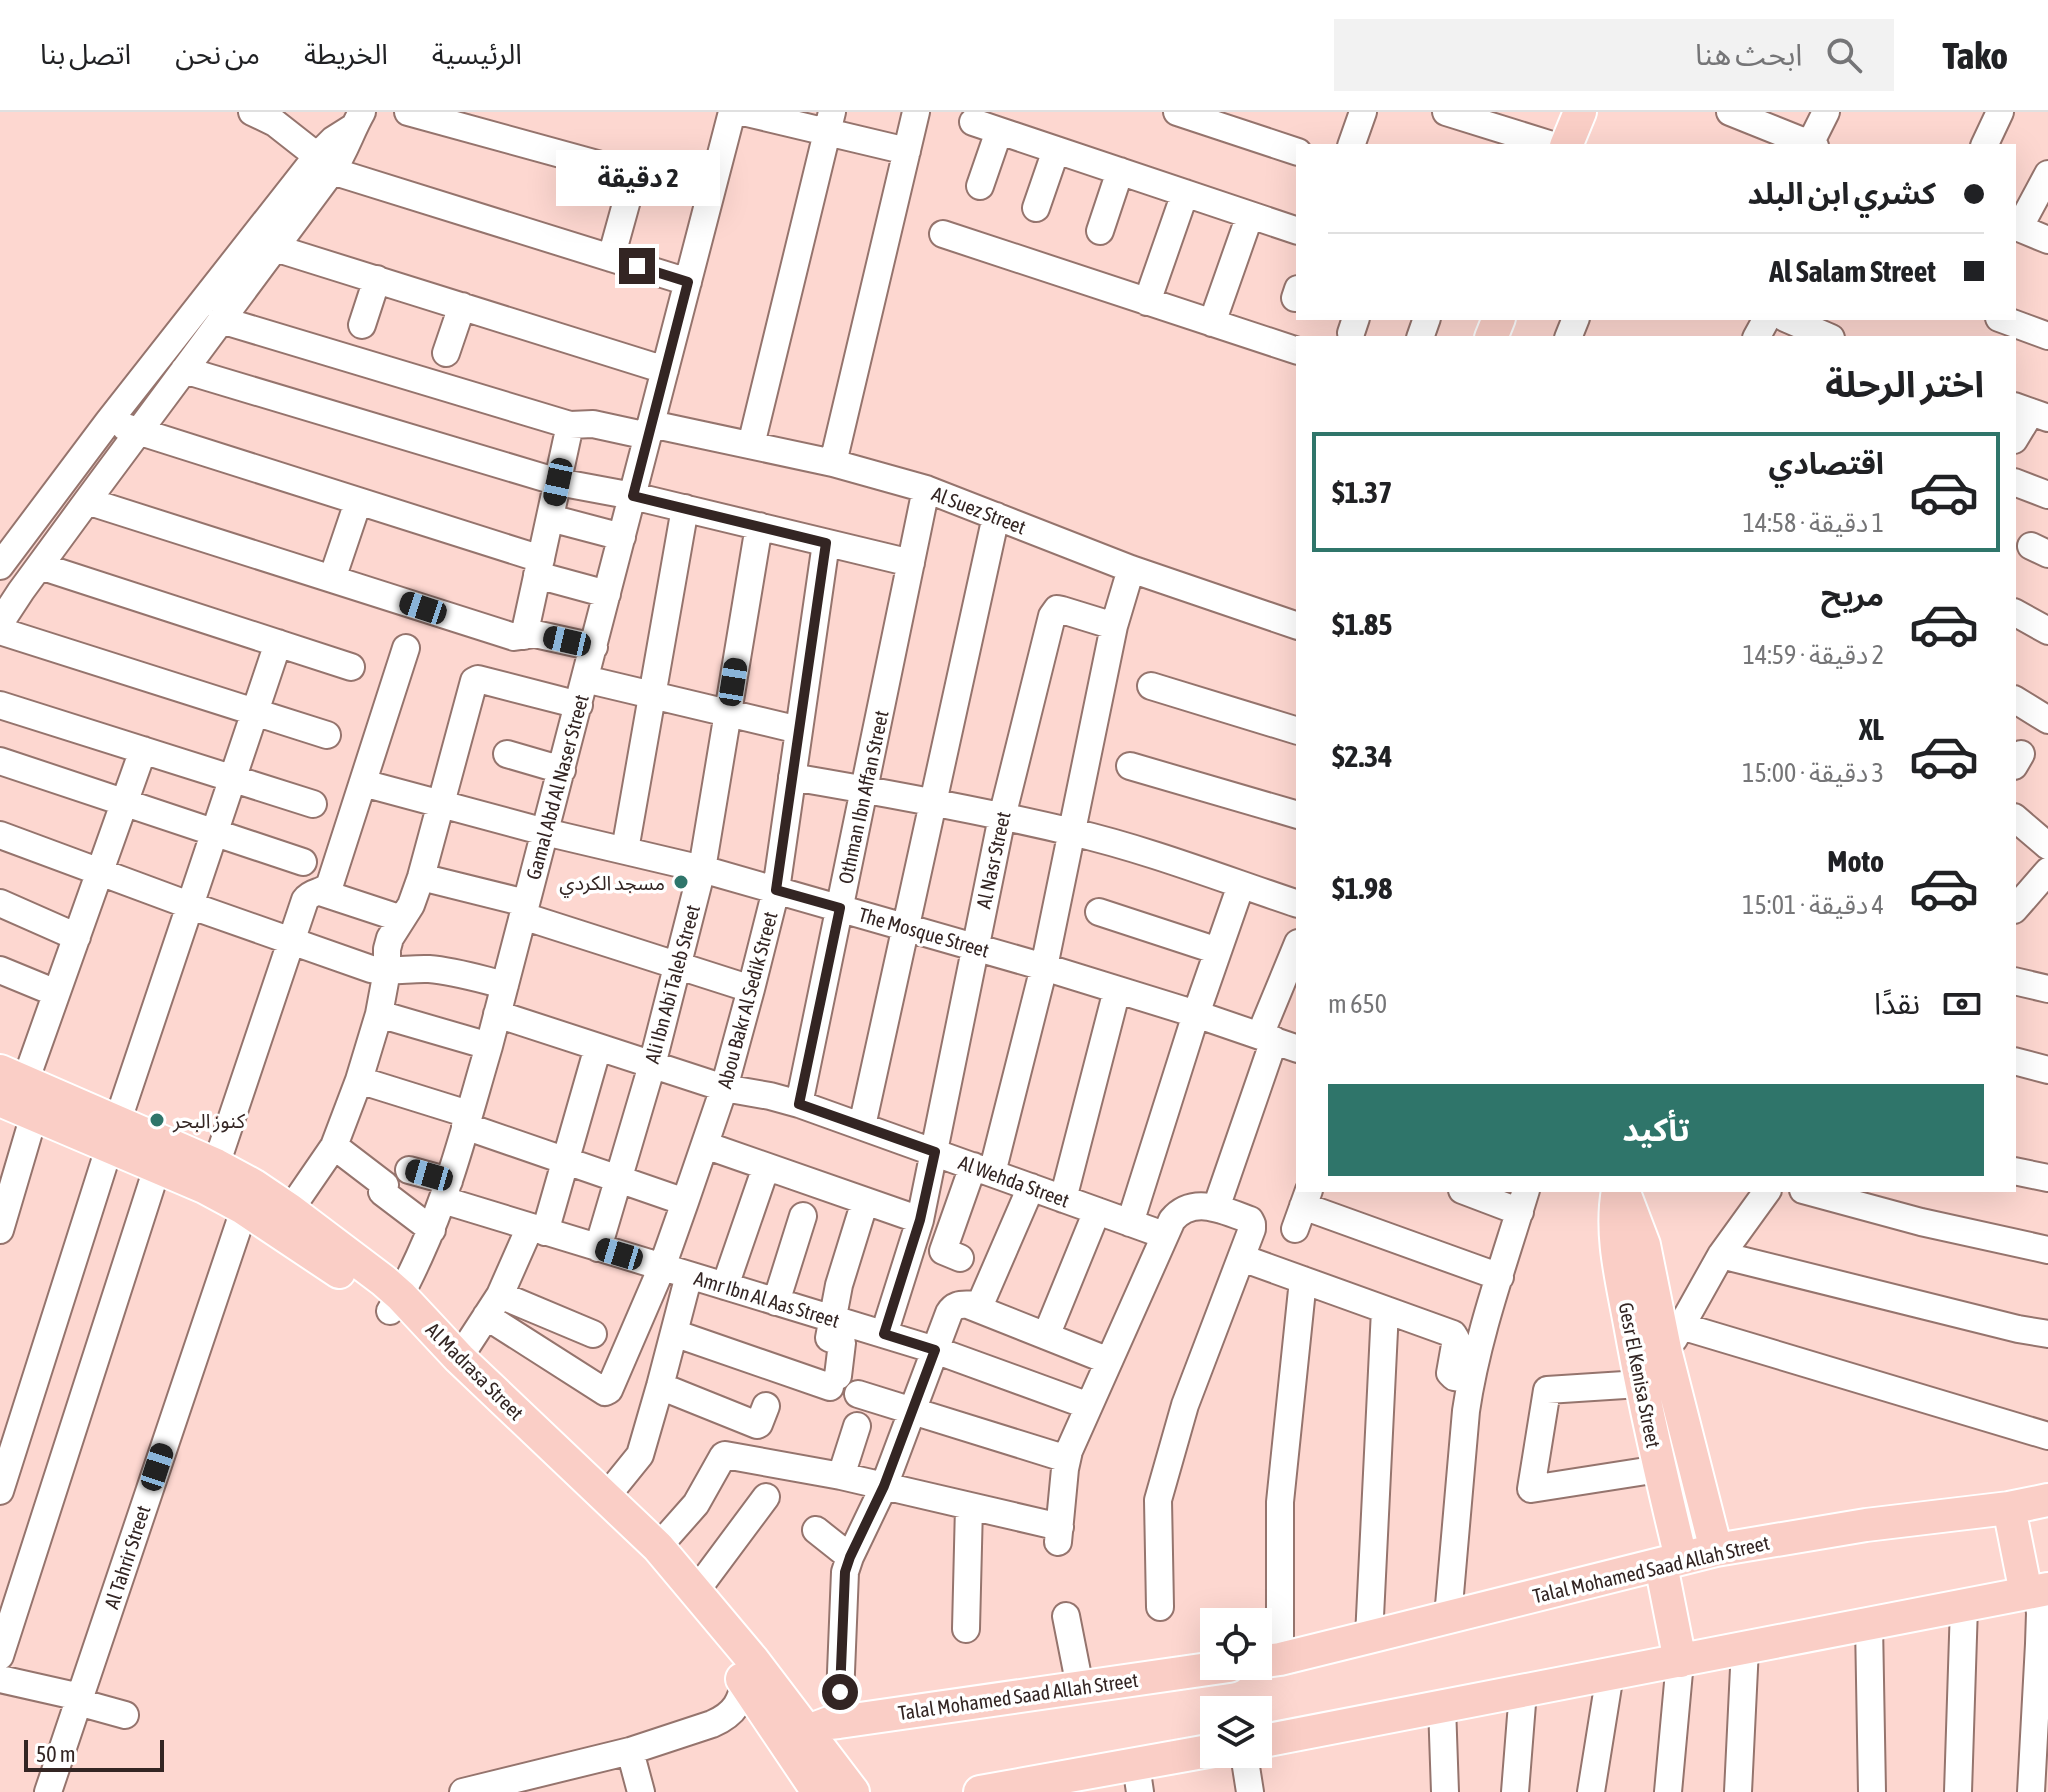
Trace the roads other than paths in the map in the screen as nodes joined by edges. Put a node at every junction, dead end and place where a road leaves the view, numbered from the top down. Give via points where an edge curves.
1 (252, 112) edge
2 (408, 112) edge
3 (732, 112) edge
4 (743, 112) edge
5 (916, 112) edge
6 (1177, 112) edge
7 (1363, 112) edge
8 (1446, 112) edge
9 (1580, 112) edge
10 (1730, 112) edge
11 (1826, 112) edge
12 (2000, 112) edge
13 (357, 120) edge
14 (829, 122) edge
15 (973, 122) dead end
16 (999, 131) junction
17 (1352, 144) edge
18 (1549, 144) edge
19 (1567, 144) edge
20 (1810, 144) edge
21 (1812, 144) edge
22 (1985, 144) edge
23 (1056, 150) junction
24 (907, 151) junction
25 (1296, 151) edge
26 (324, 163) junction
27 (1120, 171) junction
28 (2048, 174) edge
29 (634, 175) junction
30 (980, 186) dead end
31 (1185, 193) junction
32 (710, 195) junction
33 (1036, 208) dead end
34 (1250, 215) junction
35 (2017, 227) edge
36 (1296, 230) edge
37 (1100, 231) dead end
38 (943, 234) dead end
39 (2048, 240) edge
40 (275, 248) junction
41 (611, 258) junction
42 (377, 279) junction
43 (688, 282) junction
44 (1147, 302) junction
45 (462, 306) junction
46 (221, 320) junction
47 (1790, 320) edge
48 (2004, 320) edge
49 (1212, 323) junction
50 (362, 325) dead end
51 (1826, 336) edge
52 (2048, 336) edge
53 (1296, 350) edge
54 (446, 353) dead end
55 (184, 370) junction
56 (665, 370) junction
57 (2031, 412) edge
58 (108, 422) junction
59 (570, 425) junction
60 (650, 430) junction
61 (138, 431) junction
62 (2016, 437) edge
63 (751, 445) junction
64 (833, 463) junction
65 (558, 482) junction
66 (2016, 483) edge
67 (926, 489) junction
68 (2048, 495) edge
69 (633, 496) junction
70 (87, 501) junction
71 (358, 502) junction
72 (685, 508) junction
73 (996, 516) junction
74 (550, 518) junction
75 (759, 526) junction
76 (622, 537) junction
77 (826, 543) junction
78 (911, 563) junction
79 (0, 566) edge
80 (40, 566) junction
81 (539, 567) junction
82 (1131, 569) junction
83 (332, 579) junction
84 (10, 586) edge
85 (607, 594) junction
86 (2016, 613) edge
87 (0, 623) edge
88 (1296, 625) edge
89 (1114, 626) junction
90 (0, 631) edge
91 (2048, 631) edge
92 (524, 636) junction
93 (278, 643) junction
94 (594, 647) junction
95 (406, 648) dead end
96 (351, 667) dead end
97 (1151, 686) dead end
98 (582, 692) junction
99 (652, 696) junction
100 (2016, 700) edge
101 (0, 705) edge
102 (255, 712) junction
103 (728, 713) junction
104 (2048, 720) edge
105 (799, 730) junction
106 (1296, 730) edge
107 (327, 735) dead end
108 (143, 750) junction
109 (507, 754) dead end
110 (0, 761) edge
111 (1130, 766) dead end
112 (562, 770) junction
113 (792, 777) junction
114 (232, 778) junction
115 (363, 783) junction
116 (865, 790) junction
117 (124, 802) junction
118 (313, 804) dead end
119 (441, 804) junction
120 (933, 804) junction
121 (1296, 814) edge
122 (1002, 817) junction
123 (2016, 819) edge
124 (545, 832) junction
125 (1072, 832) junction
126 (214, 833) junction
127 (0, 835) edge
128 (2048, 846) edge
129 (625, 850) junction
130 (303, 862) dead end
131 (702, 869) junction
132 (100, 871) junction
133 (2046, 876) edge
134 (421, 877) junction
135 (1241, 885) junction
136 (776, 890) junction
137 (320, 892) junction
138 (0, 903) edge
139 (1296, 903) edge
140 (189, 905) junction
141 (840, 908) junction
142 (2016, 908) edge
143 (525, 910) junction
144 (1099, 912) dead end
145 (402, 919) junction
146 (906, 927) junction
147 (77, 937) junction
148 (291, 941) junction
149 (974, 947) junction
150 (1218, 951) junction
151 (678, 966) junction
152 (1044, 967) junction
153 (0, 970) edge
154 (1293, 970) edge
155 (387, 971) junction
156 (2016, 981) edge
157 (505, 985) junction
158 (751, 989) junction
159 (2048, 989) edge
160 (1117, 990) junction
161 (56, 993) junction
162 (379, 1014) junction
163 (497, 1014) junction
164 (1196, 1014) junction
165 (1277, 1041) edge
166 (489, 1046) junction
167 (598, 1047) junction
168 (2016, 1062) edge
169 (652, 1065) junction
170 (2048, 1070) edge
171 (359, 1080) junction
172 (8, 1085) edge
173 (724, 1088) junction
174 (799, 1104) junction
175 (34, 1115) junction
176 (467, 1120) junction
177 (862, 1126) junction
178 (113, 1136) junction
179 (705, 1145) junction
180 (334, 1146) junction
181 (935, 1152) junction
182 (565, 1161) junction
183 (216, 1165) junction
184 (766, 1167) junction
185 (157, 1168) junction
186 (982, 1169) junction
187 (409, 1170) dead end
188 (2016, 1171) edge
189 (618, 1178) junction
190 (2048, 1178) edge
191 (1031, 1187) junction
192 (446, 1191) junction
193 (1473, 1192) edge
194 (1619, 1192) edge
195 (1621, 1192) edge
196 (1766, 1192) edge
197 (1810, 1192) edge
198 (248, 1197) junction
199 (1063, 1199) junction
200 (865, 1201) junction
201 (1523, 1201) edge
202 (685, 1202) junction
203 (1216, 1208) junction
204 (1303, 1208) edge
205 (290, 1210) junction
206 (1097, 1211) junction
207 (803, 1216) dead end
208 (920, 1220) junction
209 (1130, 1223) junction
210 (0, 1230) edge
211 (432, 1230) junction
212 (538, 1230) junction
213 (1164, 1235) junction
214 (598, 1248) junction
215 (2048, 1250) edge
216 (1721, 1255) junction
217 (960, 1258) dead end
218 (1242, 1258) junction
219 (662, 1267) junction
220 (689, 1275) junction
221 (1500, 1277) junction
222 (1303, 1280) junction
223 (725, 1286) junction
224 (650, 1295) junction
225 (776, 1302) junction
226 (395, 1304) junction
227 (968, 1305) junction
228 (493, 1306) junction
229 (1385, 1310) junction
230 (833, 1319) junction
231 (677, 1320) junction
232 (593, 1334) dead end
233 (884, 1334) junction
234 (2048, 1334) edge
235 (1046, 1336) junction
236 (1674, 1340) junction
237 (935, 1350) junction
238 (459, 1358) junction
239 (1109, 1361) junction
240 (1471, 1380) junction
241 (1640, 1384) junction
242 (660, 1386) junction
243 (858, 1394) dead end
244 (766, 1406) dead end
245 (1089, 1406) junction
246 (912, 1411) junction
247 (857, 1426) dead end
248 (2048, 1436) edge
249 (1067, 1459) junction
250 (1659, 1469) junction
251 (841, 1476) junction
252 (884, 1486) junction
253 (0, 1491) edge
254 (606, 1497) junction
255 (766, 1497) dead end
256 (2048, 1500) edge
257 (969, 1506) junction
258 (2009, 1508) junction
259 (816, 1530) dead end
260 (658, 1547) junction
261 (1716, 1550) junction
262 (850, 1557) junction
263 (1671, 1561) junction
264 (696, 1591) junction
265 (2037, 1591) edge
266 (1964, 1606) junction
267 (1160, 1607) dead end
268 (1066, 1616) dead end
269 (1272, 1617) edge
270 (1448, 1617) junction
271 (1869, 1624) junction
272 (966, 1629) dead end
273 (1369, 1637) junction
274 (1745, 1648) junction
275 (0, 1656) edge
276 (1272, 1659) edge
277 (1680, 1661) junction
278 (1200, 1670) edge
279 (748, 1671) junction
280 (1610, 1674) junction
281 (0, 1679) edge
282 (1080, 1687) junction
283 (1523, 1691) junction
284 (79, 1700) junction
285 (1442, 1706) junction
286 (125, 1715) dead end
287 (839, 1722) junction
288 (808, 1731) junction
289 (1272, 1739) edge
290 (630, 1751) junction
291 (1200, 1755) edge
292 (1246, 1768) edge
293 (1138, 1778) edge
294 (48, 1792) edge
295 (463, 1792) edge
296 (641, 1792) edge
297 (818, 1792) edge
298 (853, 1792) edge
299 (980, 1792) edge
300 (1250, 1792) edge
301 (1445, 1792) edge
302 (1515, 1792) edge
303 (1591, 1792) edge
304 (1668, 1792) edge
305 (1738, 1792) edge
306 (1872, 1792) edge
307 (1958, 1792) edge
308 (2031, 1792) edge

1 - 26 street via 275,123
2 - 29 street
3 - 32 street, Gamal Abd Al Naser Street
4 - 14 street
5 - 24 street
6 - 25 street
7 - 17 street
8 - 18 street
9 - 19 main road
10 - 20 street
11 - 21 street
12 - 22 street
13 - 26 street via 333,140
14 - 24 street
14 - 63 street
15 - 16 street
16 - 23 street
16 - 30 street
23 - 27 street
23 - 33 street
24 - 64 street
26 - 40 street
26 - 41 street
26 - 58 street
27 - 31 street
27 - 37 street
28 - 35 street
29 - 32 street
29 - 41 street
31 - 34 street
31 - 44 street
32 - 43 street, Gamal Abd Al Naser Street
34 - 36 street
34 - 49 street
35 - 39 street
38 - 44 street
40 - 42 street
40 - 46 street
41 - 43 street
42 - 45 street
42 - 50 street
43 - 56 street, Gamal Abd Al Naser Street
44 - 49 street
45 - 54 street
45 - 56 street
46 - 55 street
46 - 59 street, Al Suez Street
47 - 51 street
48 - 52 street
49 - 53 street
55 - 61 street
55 - 65 street
56 - 60 street, Gamal Abd Al Naser Street
57 - 62 street
58 - 61 street
58 - 79 street
59 - 60 street, Al Suez Street
59 - 65 street
60 - 63 street, Al Suez Street
60 - 69 street, Gamal Abd Al Naser Street
61 - 70 street
61 - 71 street
63 - 64 street, Al Suez Street
64 - 67 street, Al Suez Street
65 - 69 street
65 - 74 street
66 - 68 street
67 - 73 street, Al Suez Street
67 - 78 street, Othman Ibn Affan Street
69 - 72 street
69 - 76 street, Gamal Abd Al Naser Street
70 - 80 street
70 - 83 street
71 - 81 street
71 - 83 street
72 - 75 street
72 - 99 street
73 - 82 street, Al Suez Street
73 - 120 street
74 - 76 street
74 - 81 street
75 - 77 street
75 - 103 street, Ali Ibn Abi Taleb Street
76 - 85 street, Gamal Abd Al Naser Street
77 - 78 street
77 - 105 street, Abou Bakr Al Sedik Street
78 - 116 street, Othman Ibn Affan Street
80 - 84 street
80 - 93 street
81 - 85 street
81 - 92 street
82 - 88 street, Al Suez Street
82 - 89 street
83 - 92 street
84 - 87 street
85 - 94 street, Gamal Abd Al Naser Street
86 - 91 street
89 - 122 street, Al Nasr Street via 1054,611
89 - 125 street
90 - 102 street
92 - 94 street via 540,634
93 - 96 street
93 - 102 street
94 - 98 street, Gamal Abd Al Naser Street
95 - 115 street
97 - 106 street
98 - 99 street
98 - 112 street, Gamal Abd Al Naser Street
98 - 119 street via 476,679
99 - 103 street
99 - 129 street
100 - 104 street
101 - 108 street
102 - 107 street
102 - 114 street
103 - 105 street
103 - 131 street, Ali Ibn Abi Taleb Street
105 - 113 street, Abou Bakr Al Sedik Street
108 - 114 street
108 - 117 street
109 - 112 street
110 - 117 street
111 - 121 street
112 - 124 street, Gamal Abd Al Naser Street
113 - 116 street
113 - 136 street, Abou Bakr Al Sedik Street
114 - 118 street
114 - 126 street
115 - 119 street, The Mosque Street
115 - 137 street via 330,884
116 - 120 street
116 - 141 street, Othman Ibn Affan Street
117 - 126 street
117 - 132 street
119 - 124 street, The Mosque Street
119 - 134 street
120 - 122 street
120 - 146 street
122 - 125 street
122 - 149 street, Al Nasr Street
123 - 128 street
124 - 129 street, The Mosque Street
124 - 143 street, Gamal Abd Al Naser Street
125 - 135 street
125 - 152 street
126 - 130 street
126 - 140 street
127 - 132 street
129 - 131 street, The Mosque Street
131 - 136 street, The Mosque Street
131 - 151 street, Ali Ibn Abi Taleb Street
132 - 140 street
132 - 147 street
133 - 142 street
134 - 143 street
134 - 145 street
135 - 139 street
135 - 150 street
136 - 141 street, The Mosque Street
136 - 158 street, Abou Bakr Al Sedik Street
137 - 145 street
137 - 148 street via 307,897
138 - 147 street
140 - 148 street
140 - 178 street
141 - 146 street, The Mosque Street
141 - 174 street, Othman Ibn Affan Street
143 - 151 street
143 - 157 street, Gamal Abd Al Naser Street
144 - 150 street
145 - 155 street via 390,938
146 - 149 street, The Mosque Street
146 - 177 street
147 - 161 street
148 - 155 street
148 - 183 street
149 - 152 street, The Mosque Street
149 - 181 street, Al Nasr Street
150 - 164 street
151 - 158 street
151 - 169 street, Ali Ibn Abi Taleb Street
152 - 160 street, The Mosque Street
152 - 186 street
153 - 161 street
154 - 165 street
155 - 157 street via 440,970
155 - 162 street
156 - 159 street
157 - 163 street, Gamal Abd Al Naser Street
158 - 173 street, Abou Bakr Al Sedik Street
160 - 164 street, The Mosque Street
160 - 199 street
161 - 172 street
162 - 166 street
162 - 171 street
163 - 166 street, Gamal Abd Al Naser Street
163 - 167 street, Al Wehda Street
164 - 165 street, The Mosque Street
164 - 209 street
165 - 203 street
166 - 176 street, Gamal Abd Al Naser Street
167 - 169 street, Al Wehda Street
167 - 182 street
168 - 170 street
169 - 173 street, Al Wehda Street
169 - 189 street, Ali Ibn Abi Taleb Street
171 - 176 street
171 - 180 street
172 - 175 main road, Al Madrasa Street
172 - 178 main road, Al Madrasa Street
173 - 174 street, Al Wehda Street
173 - 179 street, Abou Bakr Al Sedik Street
174 - 177 street, Al Wehda Street
175 - 178 main road, Al Madrasa Street
175 - 210 street
176 - 182 street
176 - 192 street, Gamal Abd Al Naser Street
177 - 181 street, Al Wehda Street
178 - 183 main road, Al Madrasa Street
178 - 185 main road, Al Madrasa Street
178 - 253 street
179 - 184 street
179 - 202 street, Abou Bakr Al Sedik Street
180 - 205 street
180 - 211 street
181 - 186 street, Al Wehda Street
181 - 208 street, Al Nasr Street
182 - 189 street
182 - 212 street
183 - 198 main road, Al Madrasa Street
184 - 200 street
184 - 223 street
185 - 198 main road, Al Madrasa Street
185 - 275 street
186 - 191 street, Al Wehda Street
186 - 217 street via 943,1251
187 - 192 street, Amr Ibn Al Aas Street
188 - 190 street
189 - 202 street
189 - 214 street, Ali Ibn Abi Taleb Street
191 - 199 street, Al Wehda Street
191 - 227 street via 984,1297
192 - 211 street, Gamal Abd Al Naser Street
192 - 212 street, Amr Ibn Al Aas Street
193 - 201 street
194 - 241 main road, Gesr El Kenisa Street via 1616,1249
195 - 236 main road, Gesr El Kenisa Street
196 - 216 street
197 - 215 street
198 - 205 main road, Al Madrasa Street
198 - 226 main road, Al Madrasa Street via 354,1282
198 - 284 street, Al Tahrir Street
199 - 206 street, Al Wehda Street
200 - 208 street
200 - 230 street
201 - 221 street
202 - 219 street, Abou Bakr Al Sedik Street
203 - 213 street via 1184,1209
203 - 218 street via 1252,1224
204 - 221 street
205 - 226 main road, Al Madrasa Street via 364,1265
206 - 209 street, Al Wehda Street
206 - 235 street
207 - 225 street
208 - 233 street, Al Nasr Street
209 - 213 street, Al Wehda Street
211 - 226 street, Gamal Abd Al Naser Street
212 - 214 street, Amr Ibn Al Aas Street
212 - 228 street
213 - 239 street
214 - 219 street, Amr Ibn Al Aas Street
216 - 234 street
216 - 236 street
218 - 222 street
218 - 267 street via 1185,1405 1158,1500
219 - 220 street, Amr Ibn Al Aas Street
219 - 224 street, Abou Bakr Al Sedik Street
220 - 223 street, Amr Ibn Al Aas Street
220 - 231 street
221 - 240 street
222 - 229 street
222 - 269 street
223 - 225 street, Amr Ibn Al Aas Street
224 - 228 street, Abou Bakr Al Sedik Street via 605,1392
224 - 231 street
225 - 230 street, Amr Ibn Al Aas Street
226 - 238 main road, Al Madrasa Street
226 - 279 main road, Al Madrasa Street via 446,1371 592,1510
227 - 235 street
227 - 237 street via 951,1309
228 - 232 street
228 - 238 street
229 - 240 street via 1453,1334 1450,1373
229 - 273 street
230 - 231 street via 829,1338 842,1343 834,1381
230 - 233 street, Amr Ibn Al Aas Street
231 - 242 street
233 - 237 street, Amr Ibn Al Aas Street
235 - 239 street
236 - 248 street
236 - 261 main road, Gesr El Kenisa Street
237 - 245 street, Amr Ibn Al Aas Street
237 - 246 street
238 - 254 main road, Al Madrasa Street
239 - 245 street
240 - 270 street
241 - 250 main road, Gesr El Kenisa Street
241 - 250 street via 1547,1390 1531,1489
242 - 244 street via 757,1425
242 - 254 street via 649,1460
243 - 246 street
245 - 249 street
246 - 249 street
246 - 252 street
247 - 251 street
249 - 257 street via 1059,1535
250 - 263 main road, Gesr El Kenisa Street
251 - 252 street
251 - 260 street via 725,1455 696,1504
252 - 257 street
252 - 262 street
254 - 260 main road, Al Madrasa Street
255 - 264 street
256 - 258 main road, Talal Mohamed Saad Allah Street
257 - 272 street
258 - 261 main road, Talal Mohamed Saad Allah Street
258 - 265 main road
259 - 262 street
260 - 264 main road, Al Madrasa Street
261 - 263 main road, Talal Mohamed Saad Allah Street
262 - 287 street
263 - 270 main road, Talal Mohamed Saad Allah Street
263 - 277 main road, Gesr El Kenisa Street
264 - 279 main road, Al Madrasa Street
265 - 266 main road
265 - 308 street
266 - 271 main road
266 - 307 street
268 - 282 street
270 - 273 main road, Talal Mohamed Saad Allah Street
271 - 274 main road
271 - 306 street
273 - 276 main road, Talal Mohamed Saad Allah Street
274 - 277 main road
274 - 305 street
277 - 280 main road
277 - 304 street
278 - 282 main road, Talal Mohamed Saad Allah Street
279 - 288 main road, Al Madrasa Street
279 - 290 street via 737,1706 722,1720
279 - 297 main road, Al Madrasa Street
280 - 283 main road
280 - 303 street
281 - 284 street
282 - 287 main road, Talal Mohamed Saad Allah Street
283 - 285 main road
283 - 302 street
284 - 286 street
284 - 294 street, Al Tahrir Street
285 - 289 main road
285 - 301 street
287 - 288 main road, Talal Mohamed Saad Allah Street
288 - 298 main road, Al Madrasa Street
290 - 295 street
290 - 296 street
291 - 293 main road
292 - 300 street
293 - 299 main road

